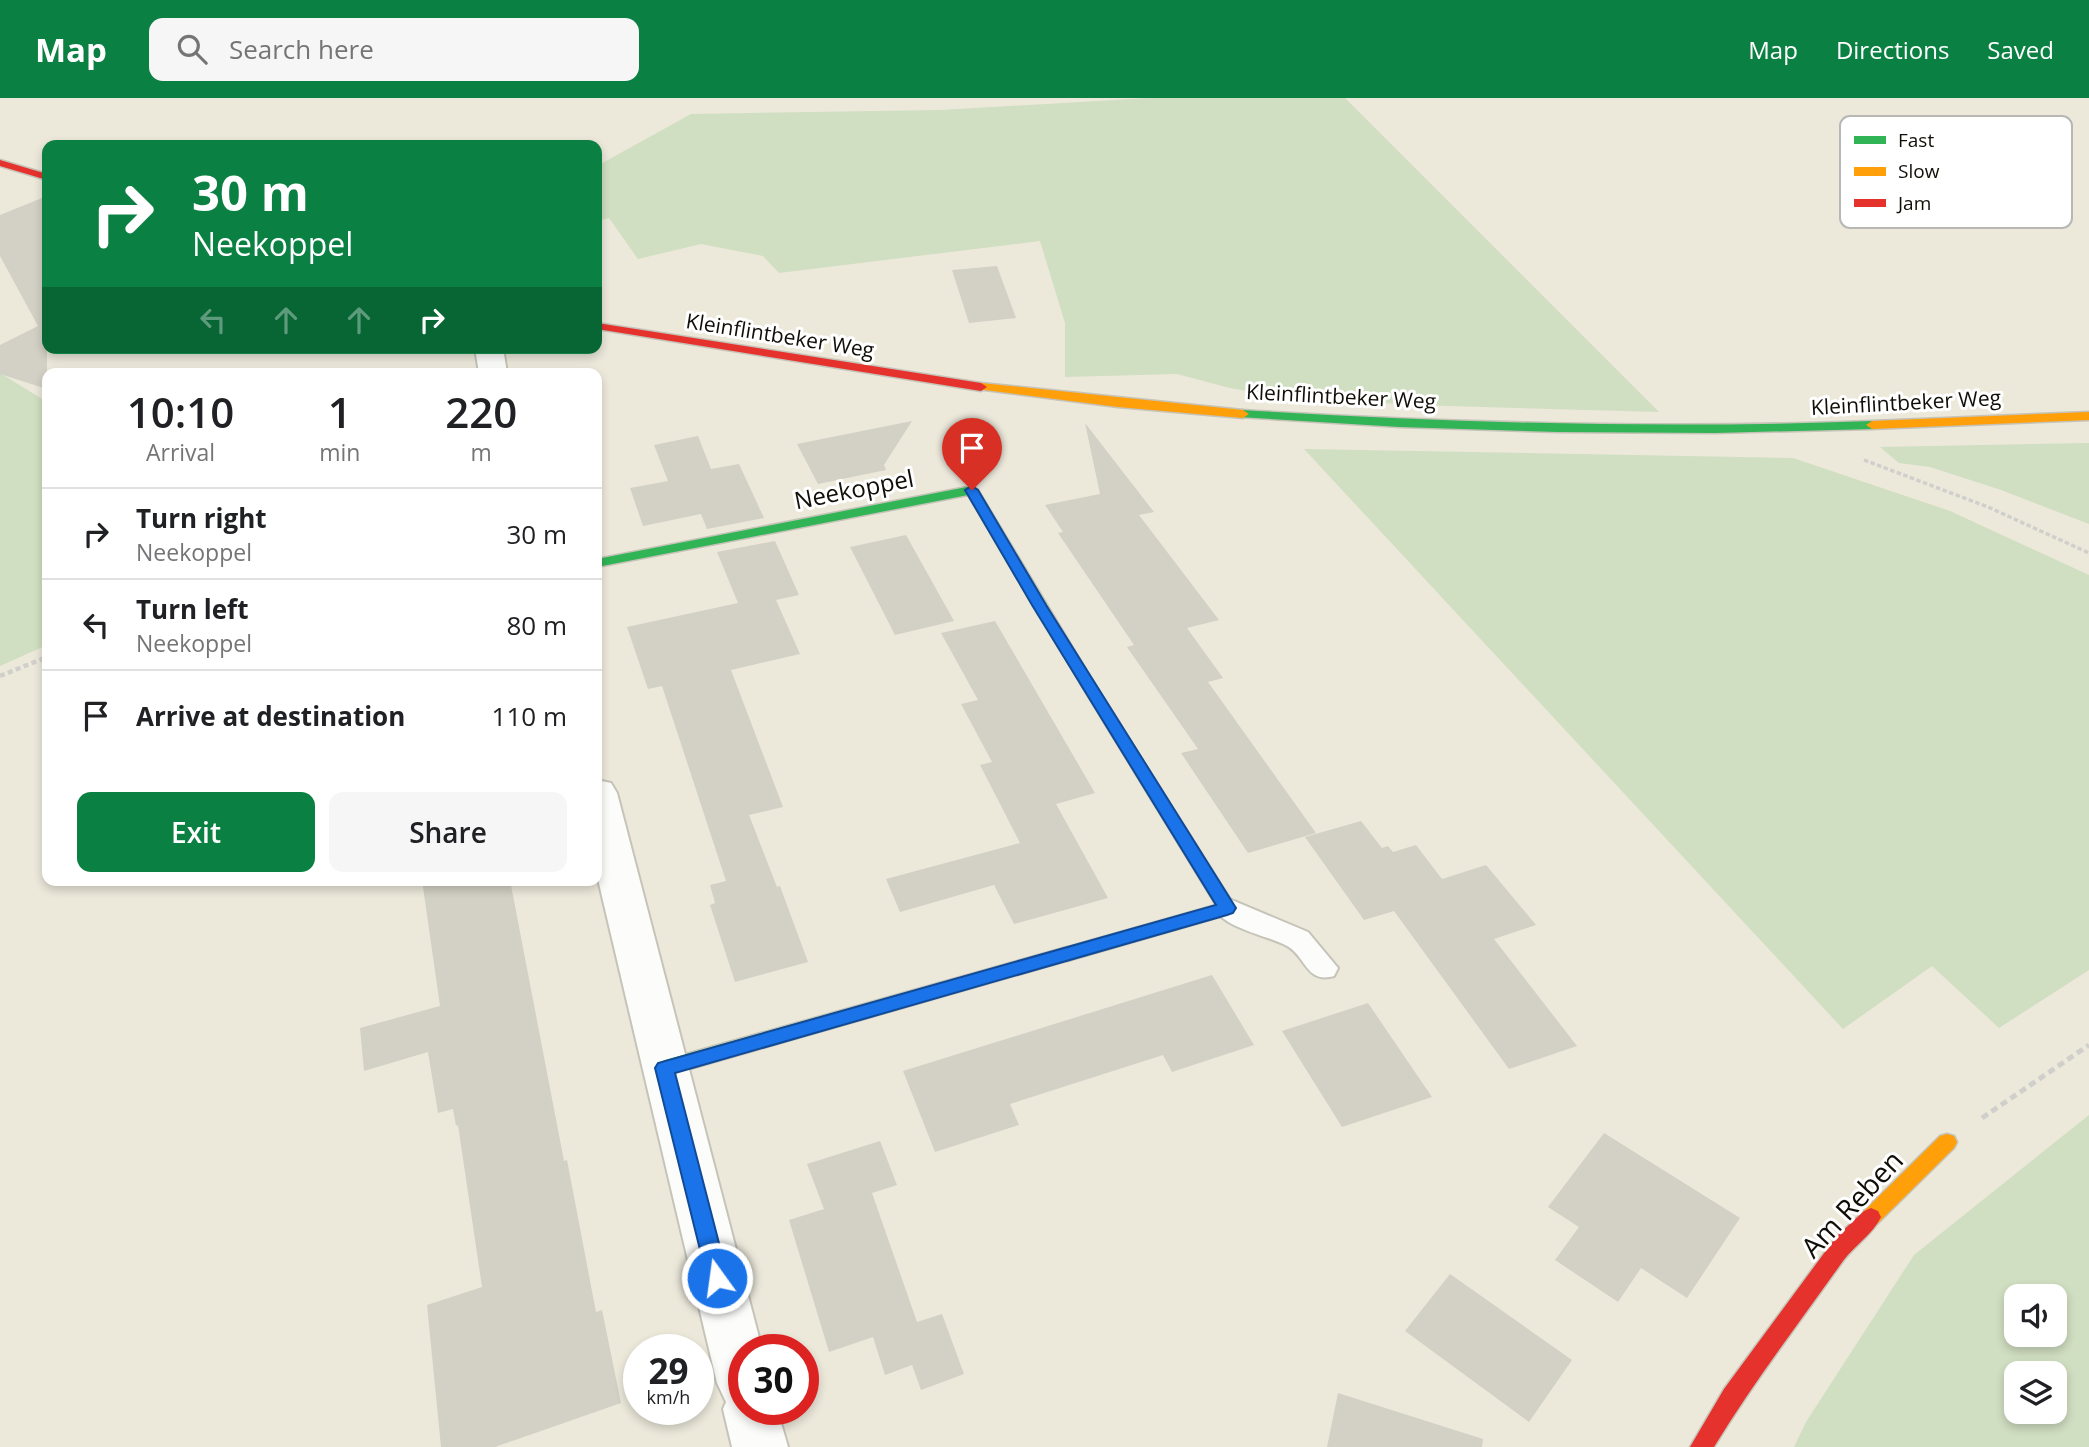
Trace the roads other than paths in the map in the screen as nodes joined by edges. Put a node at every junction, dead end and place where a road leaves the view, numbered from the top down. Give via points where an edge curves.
1 (0, 163) edge
2 (42, 176) edge
3 (602, 327) edge
4 (2089, 416) edge
5 (602, 563) edge
6 (602, 813) edge
7 (1227, 908) junction
8 (1324, 968) dead end
9 (665, 1068) junction
10 (1947, 1142) road end
11 (732, 1334) edge
12 (754, 1425) edge
13 (760, 1447) edge
14 (1701, 1447) edge

1 - 2 street
3 - 4 street, Kleinflintbeker Weg via 905,378 1189,410 1380,422 1645,430
5 - 7 street, Neekoppel via 972,490
6 - 9 street
7 - 8 lane via 1298,939
7 - 9 street
9 - 11 street
10 - 14 street, Am Reben via 1843,1244
12 - 13 street

